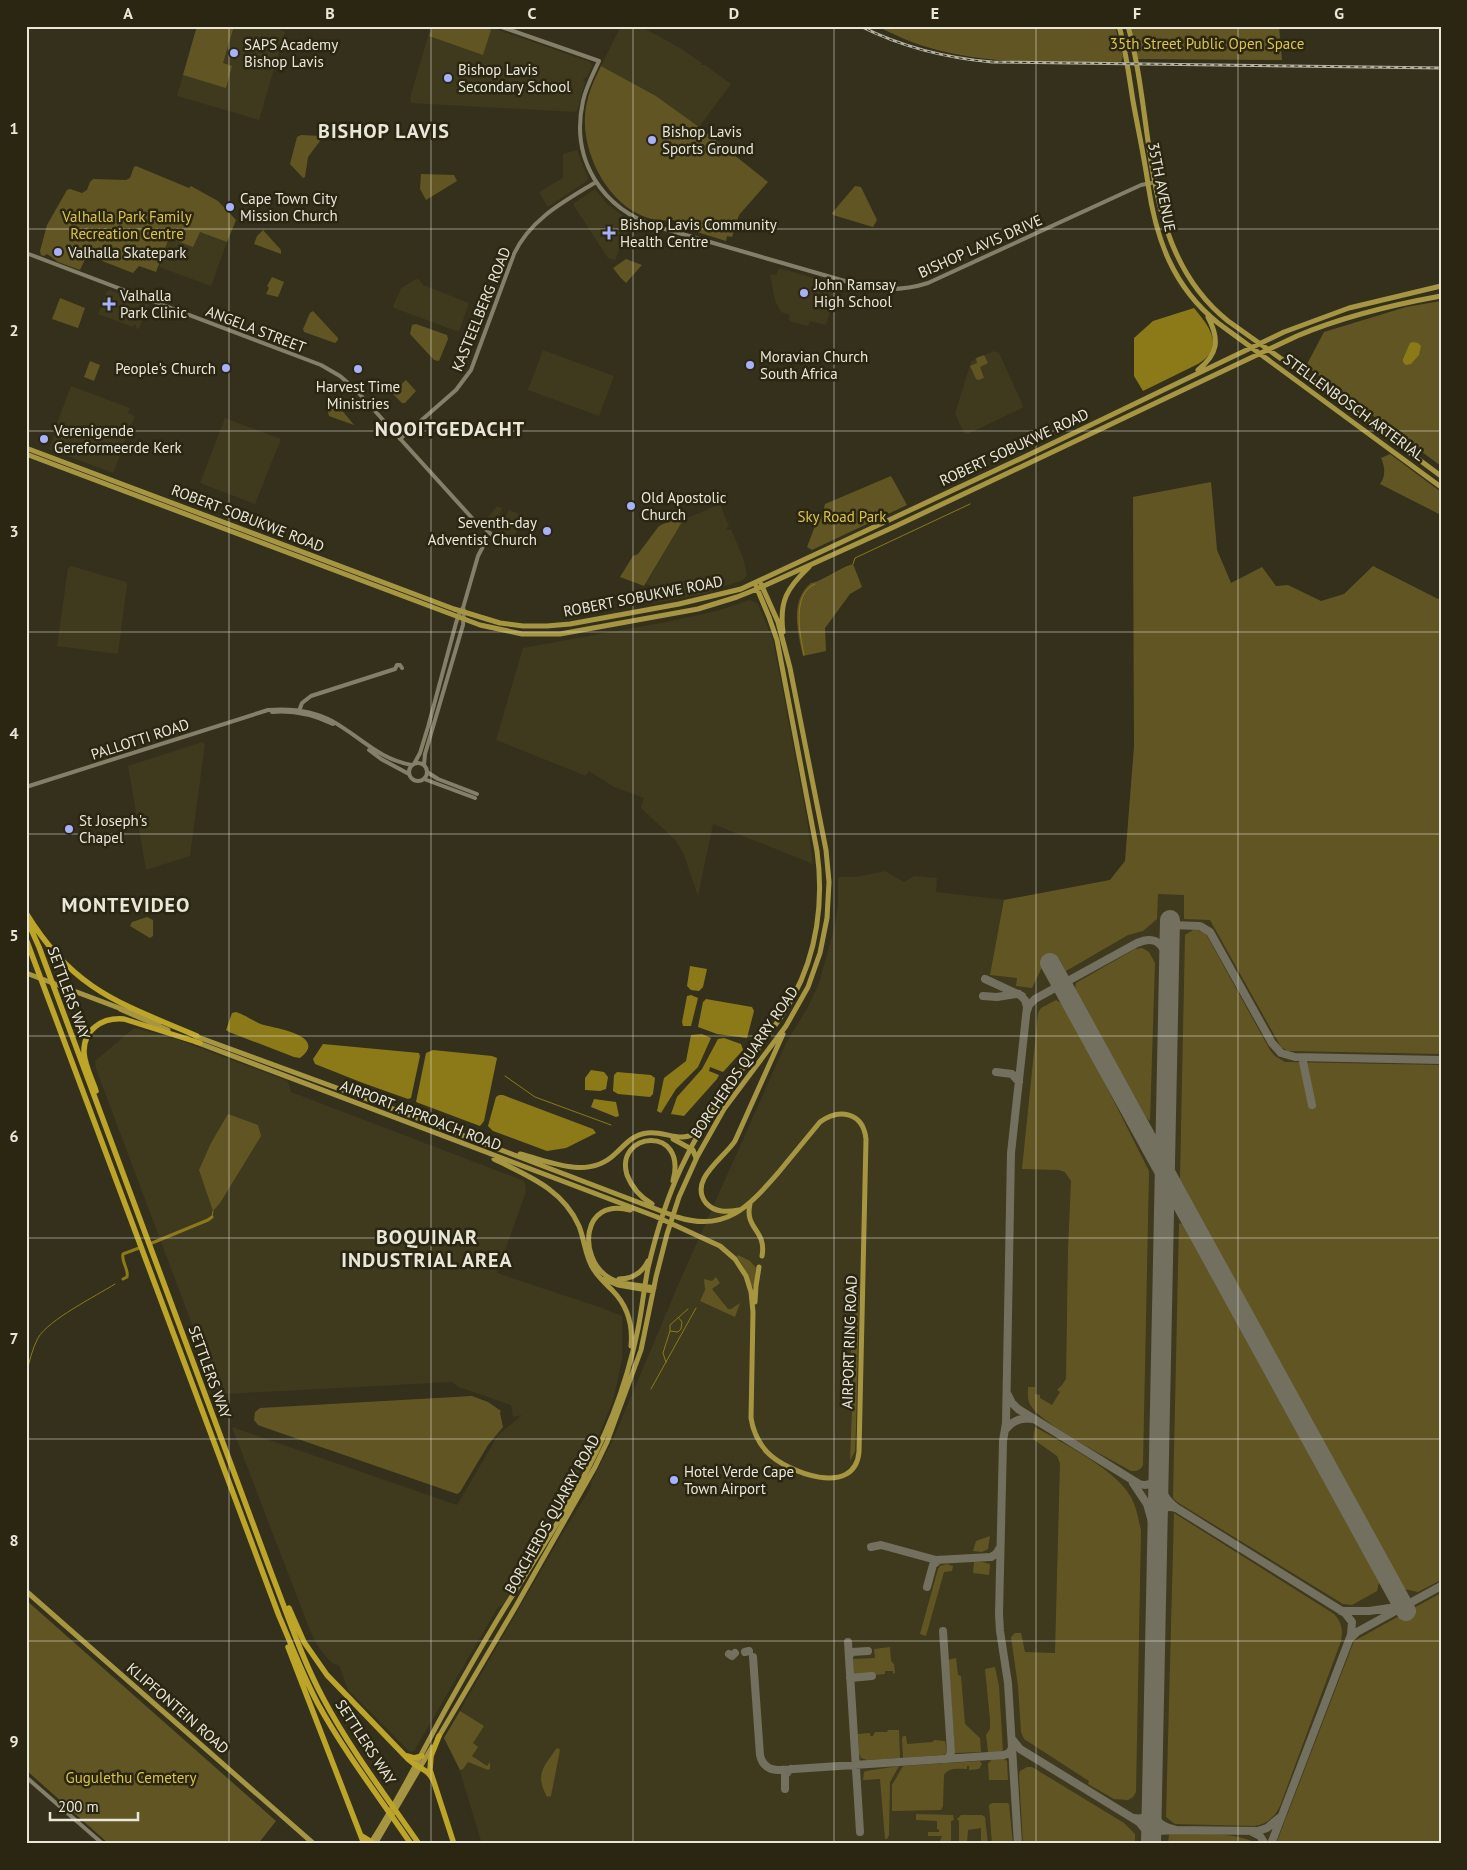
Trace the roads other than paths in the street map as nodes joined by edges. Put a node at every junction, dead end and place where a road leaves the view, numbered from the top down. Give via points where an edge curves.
1 (499, 26) edge
2 (1119, 26) edge
3 (1128, 26) edge
4 (596, 182) junction
5 (1156, 182) junction
6 (1148, 184) junction
7 (26, 253) edge
8 (1440, 286) edge
9 (1441, 296) edge
10 (1206, 313) junction
11 (1260, 344) junction
12 (1252, 348) junction
13 (1268, 349) junction
14 (1260, 353) junction
15 (1192, 376) junction
16 (400, 438) junction
17 (26, 448) edge
18 (26, 454) edge
19 (1441, 476) edge
20 (1441, 487) edge
21 (811, 565) junction
22 (759, 585) junction
23 (463, 610) junction
24 (461, 618) junction
25 (786, 655) junction
26 (395, 669) dead end
27 (299, 712) junction
28 (413, 764) junction
29 (424, 765) junction
30 (427, 772) junction
31 (409, 774) junction
32 (424, 779) junction
33 (26, 787) edge
34 (26, 913) edge
35 (26, 918) edge
36 (26, 939) edge
37 (26, 948) edge
38 (26, 973) edge
39 (37, 975) junction
40 (120, 1009) junction
41 (786, 1026) junction
42 (197, 1036) junction
43 (200, 1043) junction
44 (702, 1128) junction
45 (434, 1133) junction
46 (666, 1135) junction
47 (486, 1144) junction
48 (691, 1148) junction
49 (695, 1160) junction
50 (130, 1193) junction
51 (668, 1200) junction
52 (750, 1204) junction
53 (660, 1210) junction
54 (742, 1210) junction
55 (657, 1217) junction
56 (677, 1217) joint
57 (714, 1242) joint
58 (653, 1248) junction
59 (762, 1256) dead end
60 (595, 1262) junction
61 (759, 1267) dead end
62 (595, 1271) junction
63 (645, 1288) junction
64 (653, 1290) junction
65 (753, 1312) junction
66 (617, 1404) junction
67 (26, 1591) edge
68 (278, 1592) junction
69 (279, 1616) junction
70 (439, 1736) junction
71 (396, 1747) junction
72 (422, 1756) junction
73 (418, 1767) junction
74 (26, 1777) edge
75 (433, 1780) junction
76 (361, 1834) junction
77 (374, 1843) edge
78 (103, 1844) edge
79 (314, 1844) edge
80 (364, 1844) edge
81 (411, 1844) edge
82 (420, 1844) edge
83 (454, 1844) edge

1 - 4 street, BISHOP LAVIS DRIVE via 599,61 585,93 580,126 585,157
2 - 6 main road, 35TH AVENUE
3 - 5 main road, 35TH AVENUE
4 - 6 street, BISHOP LAVIS DRIVE via 623,210 651,224 862,286 887,290 933,281
4 - 16 street, KASTEELBERG ROAD via 542,218 522,239 471,370 456,390
5 - 6 street, BISHOP LAVIS DRIVE
5 - 11 main road, 35TH AVENUE via 1168,236 1190,279 1218,312
6 - 10 main road, 35TH AVENUE via 1154,220 1168,259
7 - 16 street, ANGELA STREET via 330,370 353,386
8 - 11 main road, ROBERT SOBUKWE ROAD via 1325,315
9 - 13 main road, ROBERT SOBUKWE ROAD via 1390,305 1342,319
10 - 12 main road, 35TH AVENUE
10 - 15 main road via 1216,339 1215,349 1210,360
11 - 12 main road, ROBERT SOBUKWE ROAD
11 - 13 main road, STELLENBOSCH ARTERIAL
12 - 14 main road, STELLENBOSCH ARTERIAL
12 - 15 main road, ROBERT SOBUKWE ROAD
13 - 14 main road, ROBERT SOBUKWE ROAD
13 - 19 main road, STELLENBOSCH ARTERIAL
14 - 20 main road, STELLENBOSCH ARTERIAL
14 - 21 main road, ROBERT SOBUKWE ROAD
15 - 22 main road, ROBERT SOBUKWE ROAD
16 - 23 street, ANGELA STREET via 472,518 490,533 478,556
17 - 23 main road, ROBERT SOBUKWE ROAD
18 - 24 main road, ROBERT SOBUKWE ROAD
21 - 22 main road, ROBERT SOBUKWE ROAD
21 - 25 main road via 792,584 784,604
22 - 23 main road, ROBERT SOBUKWE ROAD via 693,602 559,625 509,624
22 - 24 main road, ROBERT SOBUKWE ROAD via 698,609 560,634 514,633
22 - 25 main road, BORCHERDS QUARRY ROAD via 778,622
22 - 44 main road, BORCHERDS QUARRY ROAD via 777,640 817,847 819,912 810,955 792,999
23 - 24 street
24 - 28 street via 450,644 420,753
24 - 29 street via 459,638
25 - 41 main road, BORCHERDS QUARRY ROAD via 823,833 829,882 827,921 819,957 805,994
26 - 27 street via 311,696 302,702
27 - 28 street via 330,720 386,757
27 - 31 street via 334,725 381,759
27 - 33 street, PALLOTTI ROAD via 260,713
28 - 29 street
28 - 31 street
29 - 30 street
30 - 32 street
30 - 32 street via 476,796
31 - 32 street via 416,782
34 - 42 highway via 52,950 89,985 122,1004
35 - 50 highway, SETTLERS WAY
36 - 39 highway, SETTLERS WAY
37 - 39 highway
38 - 39 main road, AIRPORT APPROACH ROAD
39 - 40 main road, AIRPORT APPROACH ROAD
39 - 69 highway, SETTLERS WAY
40 - 42 main road, AIRPORT APPROACH ROAD
40 - 43 main road, AIRPORT APPROACH ROAD
41 - 49 main road, BORCHERDS QUARRY ROAD via 728,1103
41 - 54 main road via 737,1138 702,1182 703,1196 710,1207 725,1212
42 - 47 main road, AIRPORT APPROACH ROAD
43 - 45 main road, AIRPORT APPROACH ROAD
43 - 50 highway via 121,1018 101,1022 87,1038 85,1059
44 - 46 main road via 684,1138
44 - 48 main road, BORCHERDS QUARRY ROAD
45 - 55 main road, AIRPORT APPROACH ROAD
45 - 62 main road via 521,1172 557,1195 577,1220
46 - 47 main road via 653,1132 637,1135 608,1160 581,1168
46 - 48 main road
47 - 53 main road, AIRPORT APPROACH ROAD
48 - 49 main road via 696,1154
48 - 51 main road, BORCHERDS QUARRY ROAD
49 - 64 main road, BORCHERDS QUARRY ROAD via 668,1228
50 - 68 highway, SETTLERS WAY
51 - 53 main road via 676,1170 674,1155 659,1142 648,1140 638,1144 627,1158 628,1177 640,1196
51 - 58 main road, BORCHERDS QUARRY ROAD
52 - 54 main road, AIRPORT RING ROAD
52 - 59 main road via 748,1217 762,1239
52 - 65 main road, AIRPORT RING ROAD via 820,1122 837,1114 848,1115 863,1128 866,1141 859,1449 856,1463 850,1471 837,1477 814,1477 789,1468 767,1452 758,1440 752,1425
53 - 56 main road, AIRPORT APPROACH ROAD
54 - 56 main road, AIRPORT RING ROAD via 710,1221
55 - 57 main road, AIRPORT APPROACH ROAD
55 - 60 main road via 620,1208 600,1213 591,1224 588,1235
57 - 65 main road, AIRPORT RING ROAD via 730,1254 744,1272
58 - 60 main road via 642,1270 628,1278 609,1276
58 - 63 main road, BORCHERDS QUARRY ROAD
60 - 63 main road via 603,1274 612,1279
61 - 65 main road
62 - 63 main road via 611,1283
62 - 66 main road via 623,1303 631,1327 631,1348
63 - 64 main road
63 - 66 main road, BORCHERDS QUARRY ROAD via 632,1354
64 - 70 main road, BORCHERDS QUARRY ROAD via 639,1358 604,1449
66 - 72 main road, BORCHERDS QUARRY ROAD via 590,1464 451,1700
67 - 79 main road, KLIPFONTEIN ROAD
68 - 71 highway via 304,1642 327,1675
68 - 82 highway, SETTLERS WAY via 322,1696
69 - 76 highway via 292,1659
69 - 81 highway, SETTLERS WAY via 319,1706
70 - 73 main road, BORCHERDS QUARRY ROAD
70 - 75 highway via 430,1757
71 - 72 highway via 411,1758
71 - 73 highway
72 - 73 main road, BORCHERDS QUARRY ROAD
73 - 75 highway via 428,1771
73 - 77 main road, BORCHERDS QUARRY ROAD
74 - 78 street
75 - 83 highway
76 - 77 highway
76 - 80 highway

